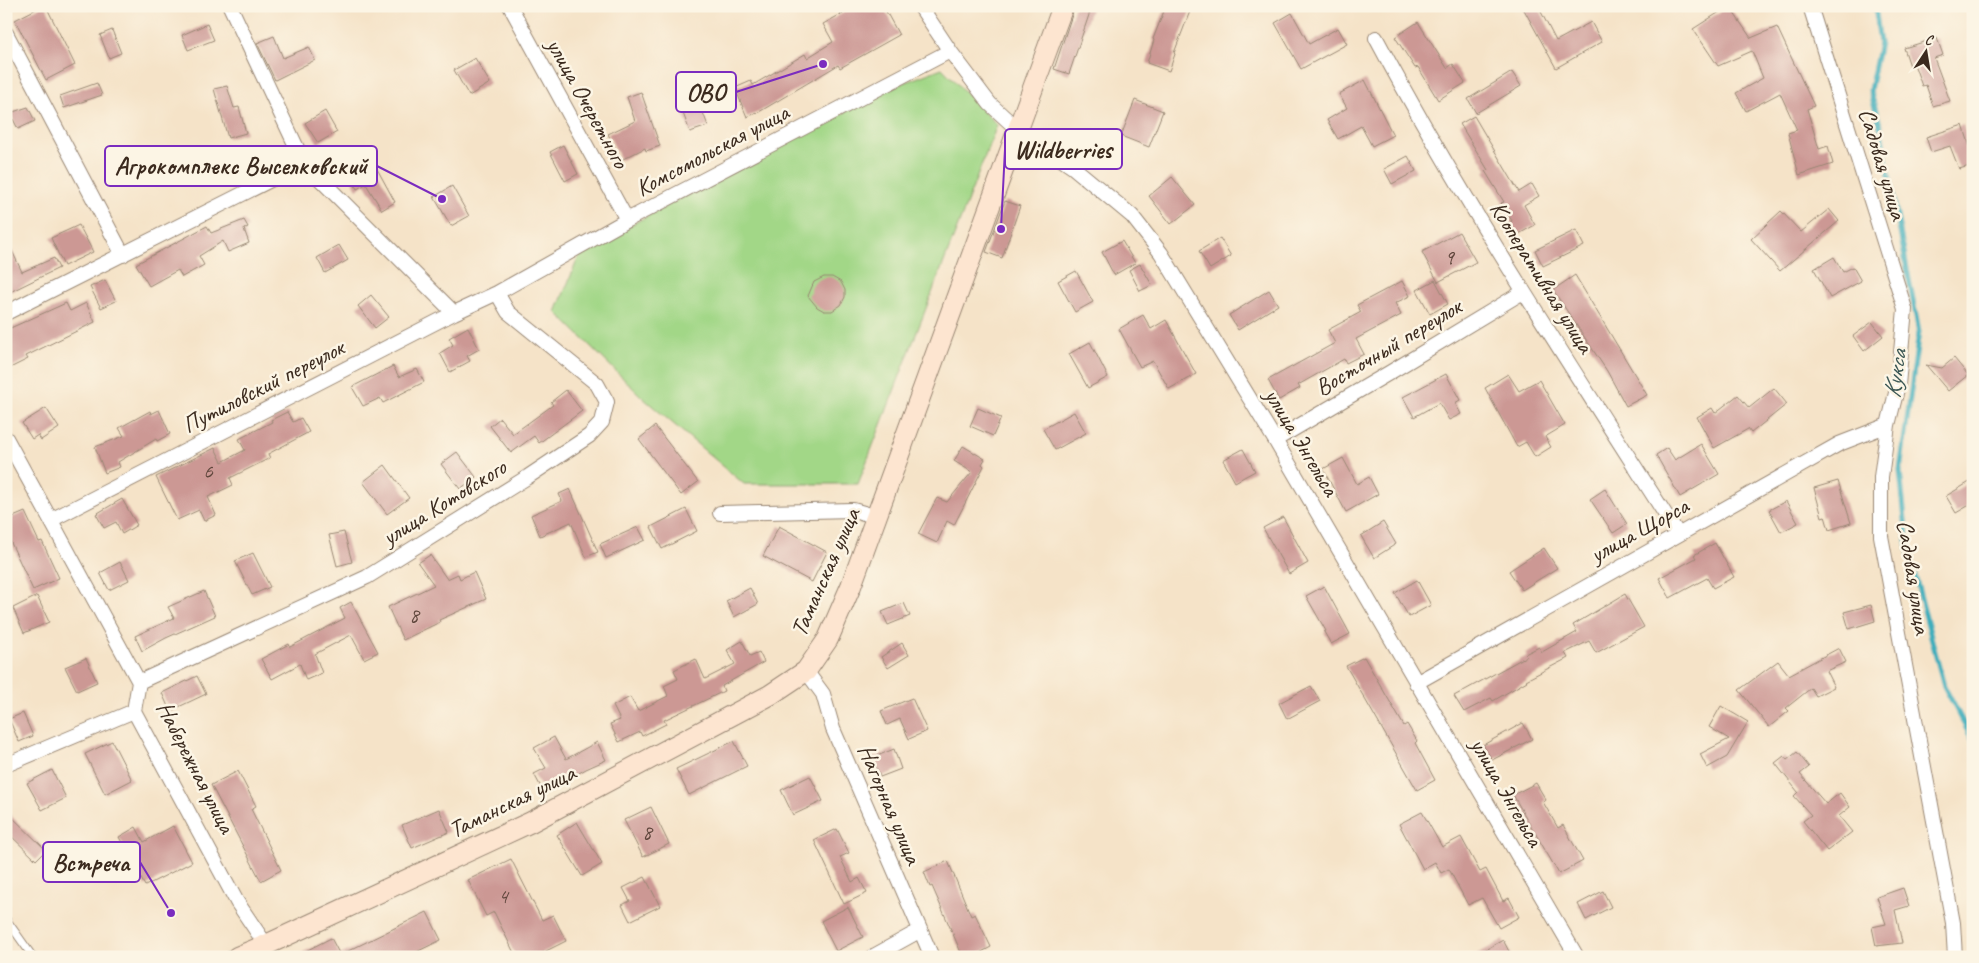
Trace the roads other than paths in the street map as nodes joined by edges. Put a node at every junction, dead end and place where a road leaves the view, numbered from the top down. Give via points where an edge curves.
1 (230, 6) edge
2 (510, 6) edge
3 (1063, 6) edge
4 (1810, 6) edge
5 (925, 8) edge
6 (6, 33) edge
7 (1376, 38) dead end
8 (950, 51) junction
9 (1017, 128) junction
10 (304, 163) junction
11 (627, 220) junction
12 (123, 255) junction
13 (1523, 292) junction
14 (497, 293) junction
15 (454, 312) junction
16 (6, 313) edge
17 (1888, 425) junction
18 (6, 438) edge
19 (1275, 440) junction
20 (720, 513) dead end
21 (878, 517) junction
22 (51, 520) junction
23 (1678, 534) junction
24 (806, 671) junction
25 (139, 682) junction
26 (1416, 682) junction
27 (134, 711) junction
28 (6, 764) edge
29 (6, 919) edge
30 (919, 931) junction
31 (270, 951) edge
32 (33, 957) edge
33 (237, 957) edge
34 (872, 957) edge
35 (932, 957) edge
36 (1577, 957) edge
37 (1955, 957) edge

1 - 10 street
2 - 11 street, улица Очеретного
3 - 9 street, Таманская улица
4 - 17 street, Садовая улица via 1905,309 1898,385
5 - 8 street, улица Энгельса
6 - 12 street
7 - 13 street, Кооперативная улица via 1420,121
8 - 9 street, улица Энгельса via 990,104
8 - 11 street, Комсомольская улица
9 - 19 street, улица Энгельса via 1074,168 1132,216 1161,253
9 - 21 street, Таманская улица
10 - 12 street
10 - 15 street
11 - 14 street, Комсомольская улица
12 - 16 street
13 - 19 street, Восточный переулок
13 - 23 street, Кооперативная улица
14 - 15 street, Путиловский переулок
14 - 25 street, улица Котовского via 508,312 597,384 607,402 602,422 589,436 526,478 366,577
15 - 22 street, Путиловский переулок
17 - 23 street, улица Щорса via 1839,444
17 - 37 street, Садовая улица via 1882,477 1881,536 1953,923
18 - 22 street, Набережная улица
19 - 26 street, улица Энгельса
20 - 21 street via 853,510
21 - 24 street, Таманская улица via 828,639
22 - 25 street, Набережная улица
23 - 26 street, улица Щорса
24 - 30 street, Нагорная улица via 823,694 832,728
24 - 31 street, Таманская улица via 770,695 530,822
25 - 27 street, Набережная улица
26 - 36 street, улица Энгельса
27 - 28 street
27 - 31 street, Набережная улица via 237,902
29 - 32 lane
30 - 34 street
30 - 35 street, Нагорная улица
31 - 33 street, Таманская улица

